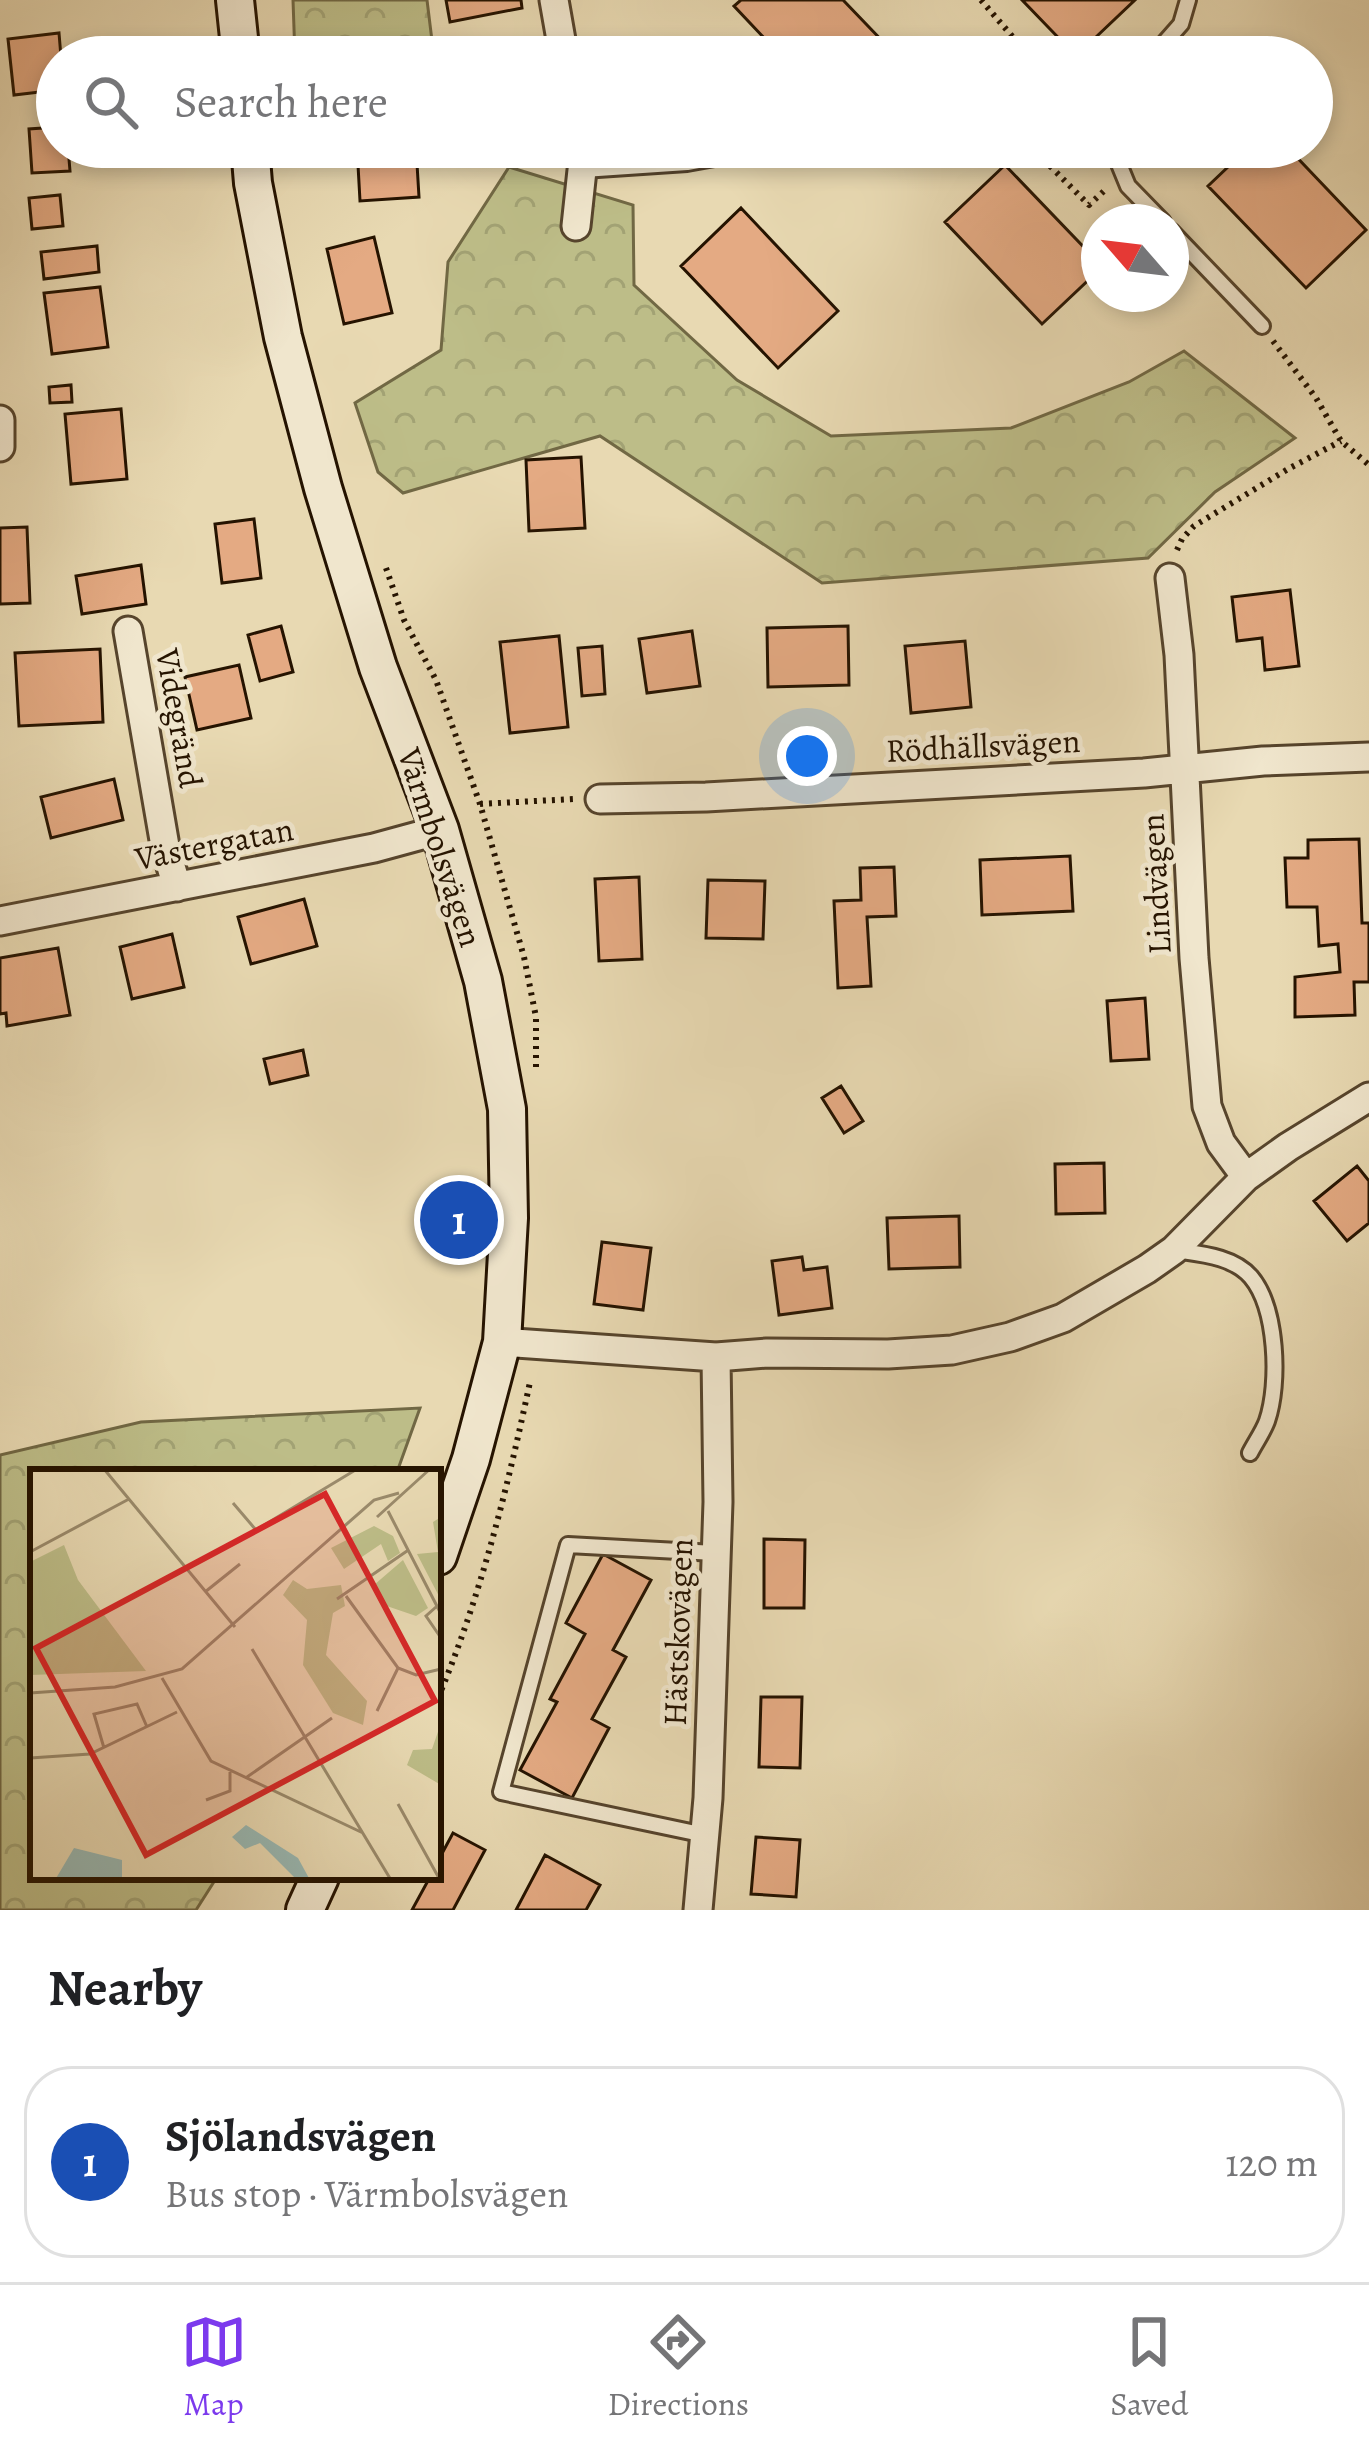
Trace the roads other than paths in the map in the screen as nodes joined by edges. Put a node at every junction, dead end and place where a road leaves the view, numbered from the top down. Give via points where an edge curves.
1 (235, 0) edge
2 (554, 0) edge
3 (1188, 0) edge
4 (239, 36) edge
5 (560, 36) edge
6 (1172, 36) edge
7 (252, 168) edge
8 (581, 168) edge
9 (1121, 168) edge
10 (1146, 204) edge
11 (576, 226) dead end
12 (1189, 250) edge
13 (1262, 326) road end
14 (0, 420) edge
15 (0, 447) edge
16 (1170, 578) road end
17 (128, 631) dead end
18 (1369, 757) edge
19 (1183, 768) junction
20 (600, 800) road end
21 (440, 830) junction
22 (177, 887) junction
23 (0, 921) edge
24 (1369, 1096) edge
25 (1246, 1177) junction
26 (1174, 1250) junction
27 (502, 1342) junction
28 (716, 1357) junction
29 (1250, 1454) dead end
30 (441, 1547) edge
31 (715, 1553) junction
32 (705, 1835) junction
33 (319, 1880) edge
34 (305, 1910) edge
35 (698, 1910) edge

1 - 4 street
2 - 5 street
3 - 6 lane
7 - 21 street, Värmbolsvägen via 323,488
8 - 11 street
9 - 10 lane
12 - 13 lane
14 - 15 street
16 - 19 street, Lindvägen
17 - 22 street, Videgränd
18 - 19 street, Rödhällsvägen
19 - 20 street, Rödhällsvägen
19 - 25 street, Lindvägen via 1208,1106
21 - 22 street, Västergatan
21 - 27 street, Värmbolsvägen via 483,981 507,1109
22 - 23 street, Västergatan
24 - 25 street
25 - 26 street
26 - 28 street via 1063,1318 1010,1337 952,1350
26 - 29 lane via 1218,1256 1250,1274 1267,1303 1273,1394
27 - 28 street
27 - 30 street, Värmbolsvägen
28 - 31 street, Hästskovägen
31 - 32 street, Hästskovägen
31 - 32 lane via 568,1545 501,1792
32 - 35 street, Hästskovägen
33 - 34 street

